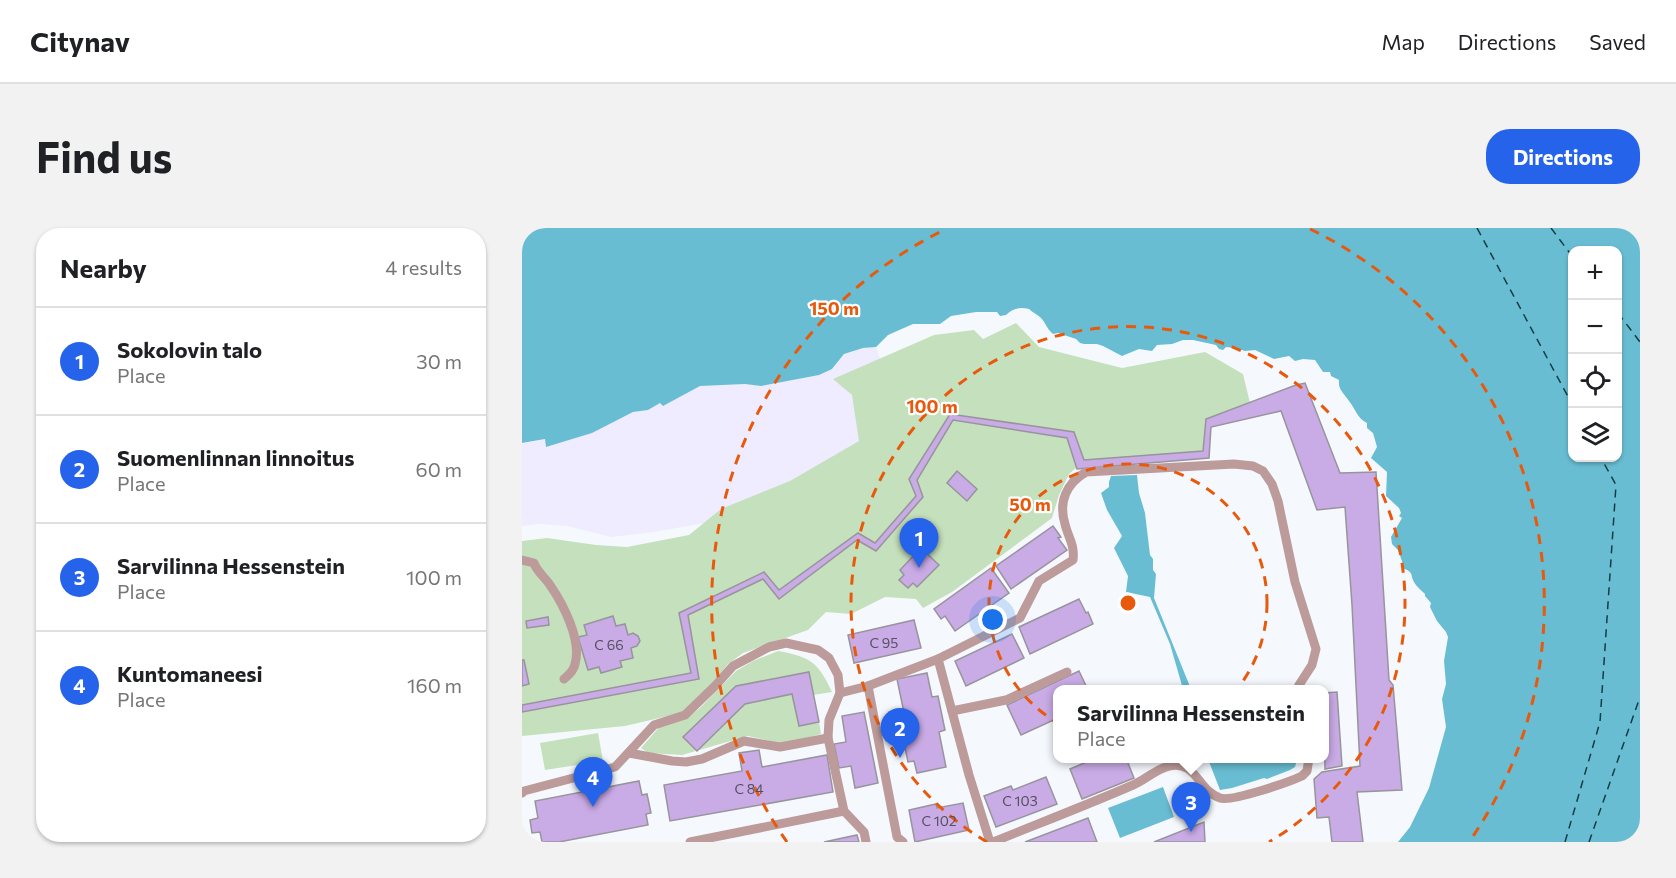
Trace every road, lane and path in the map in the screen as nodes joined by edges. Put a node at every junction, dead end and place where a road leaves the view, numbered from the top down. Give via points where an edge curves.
1 (522, 560) edge
2 (938, 659) junction
3 (1067, 672) dead end
4 (564, 679) dead end
5 (1301, 685) edge
6 (868, 686) junction
7 (840, 693) junction
8 (952, 711) junction
9 (828, 738) junction
10 (629, 753) junction
11 (1308, 763) edge
12 (522, 793) edge
13 (844, 811) junction
14 (690, 842) edge
15 (866, 842) edge
16 (903, 842) edge
17 (992, 842) edge

1 - 4 lane via 534,563 571,624 575,664
2 - 5 lane via 1020,618 1039,581 1073,560 1063,506 1066,490 1075,478 1086,472 1234,464 1263,471 1278,501 1295,582 1316,649
2 - 6 lane
2 - 8 lane
3 - 8 lane via 1006,700
6 - 7 lane
6 - 16 lane via 897,837
7 - 9 lane via 829,720
7 - 10 lane via 838,675 829,658 818,650 786,643 769,646 733,666 685,715 654,725
8 - 17 lane
9 - 10 lane via 780,747 744,741 686,762
9 - 13 lane
10 - 12 lane via 615,767
11 - 17 lane via 1302,776 1265,790 1222,799 1208,792 1185,766 1167,766 1136,784
13 - 14 lane
13 - 15 lane via 864,832

